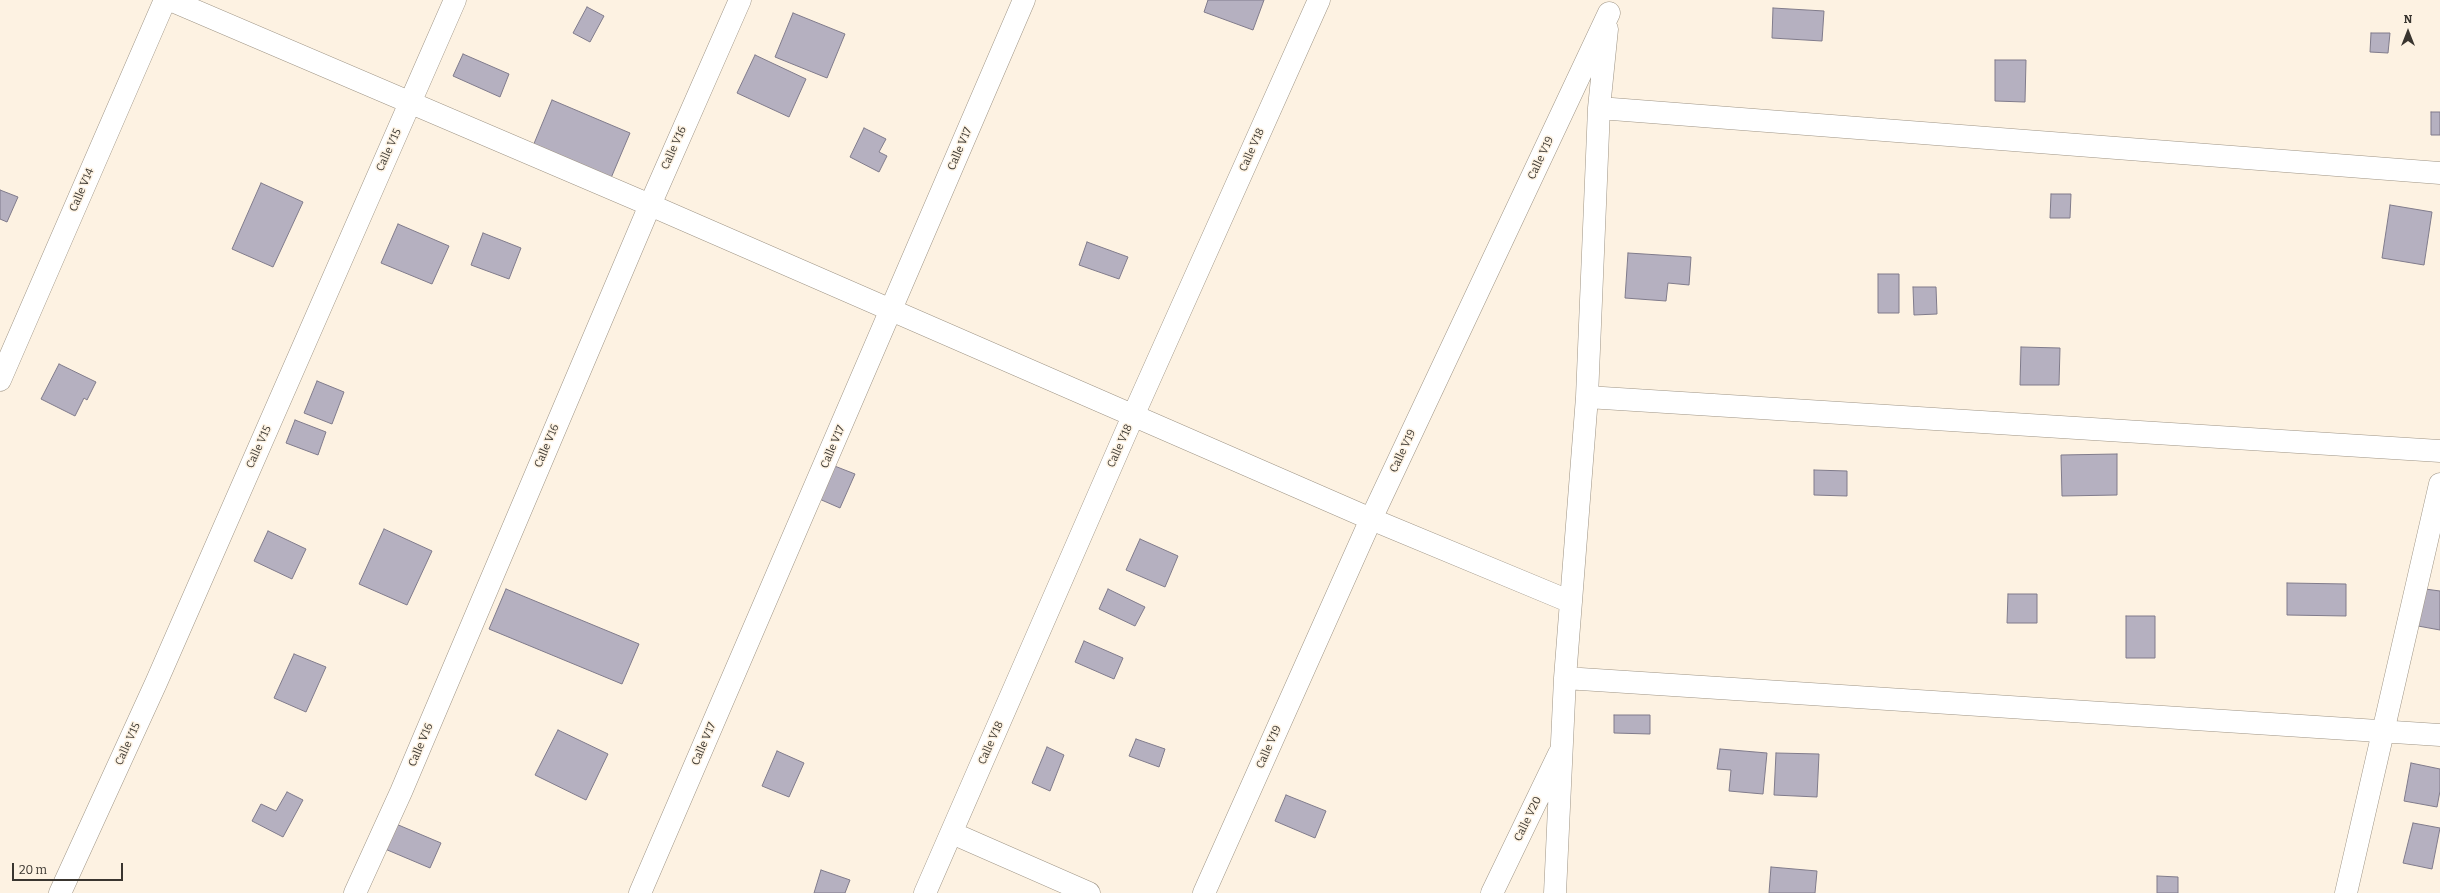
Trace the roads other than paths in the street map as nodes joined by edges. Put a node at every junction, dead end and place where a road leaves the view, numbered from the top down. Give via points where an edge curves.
1 (164, 0) edge
2 (170, 0) edge
3 (455, 0) edge
4 (740, 0) edge
5 (1024, 0) edge
6 (1319, 0) edge
7 (1609, 6) edge
8 (409, 104) junction
9 (1600, 108) junction
10 (2440, 173) edge
11 (650, 205) junction
12 (892, 310) junction
13 (0, 380) edge
14 (1587, 397) junction
15 (1133, 416) junction
16 (2440, 451) edge
17 (2440, 484) edge
18 (1371, 519) junction
19 (1571, 602) junction
20 (1565, 678) junction
21 (2384, 732) junction
22 (2440, 735) edge
23 (1564, 745) junction
24 (952, 833) junction
25 (60, 893) edge
26 (355, 893) edge
27 (640, 893) edge
28 (925, 893) edge
29 (1089, 893) edge
30 (1204, 893) edge
31 (1492, 893) edge
32 (1555, 893) edge
33 (2346, 893) edge

1 - 13 street, Calle V14
2 - 8 street
3 - 8 street, Calle V15
4 - 11 street, Calle V16
5 - 12 street, Calle V17
6 - 15 street, Calle V18
7 - 9 street
7 - 18 street, Calle V19
8 - 11 street
8 - 25 street, Calle V15 via 156,683
9 - 10 street
9 - 14 street
11 - 12 street
11 - 26 street, Calle V16 via 404,784
12 - 15 street
12 - 27 street, Calle V17
14 - 16 street
14 - 19 street
15 - 18 street
15 - 24 street, Calle V18
17 - 21 street
18 - 19 street
18 - 30 street, Calle V19
19 - 20 street
20 - 21 street
20 - 23 street
21 - 22 street
21 - 33 street
23 - 31 street, Calle V20
23 - 32 street
24 - 28 street, Calle V18
24 - 29 street

